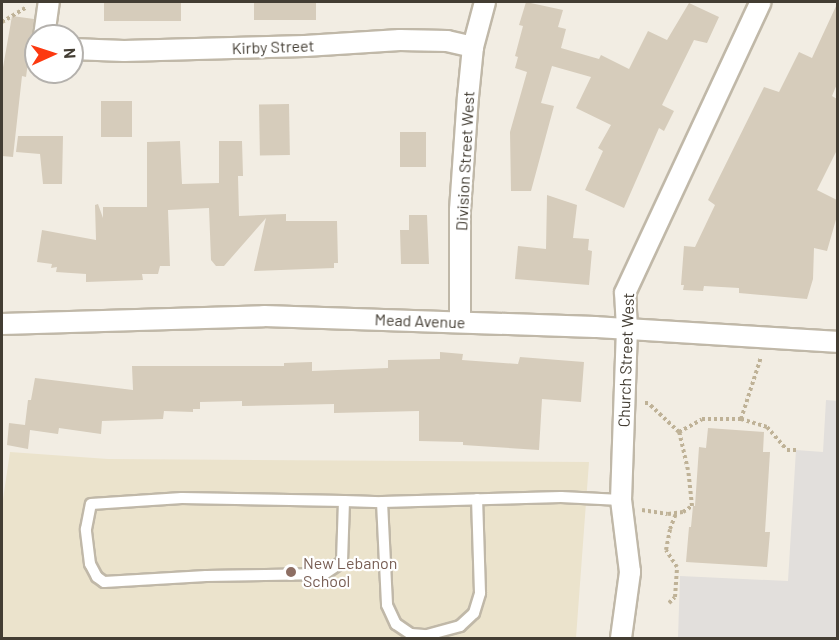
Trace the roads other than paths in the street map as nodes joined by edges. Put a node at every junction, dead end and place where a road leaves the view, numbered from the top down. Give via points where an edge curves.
1 (485, 2) edge
2 (761, 2) edge
3 (40, 3) edge
4 (43, 24) edge
5 (473, 47) junction
6 (84, 49) edge
7 (460, 322) junction
8 (2, 324) edge
9 (627, 329) junction
10 (837, 342) edge
11 (477, 499) junction
12 (344, 501) junction
13 (382, 502) junction
14 (622, 503) junction
15 (621, 639) edge

1 - 5 street, Division Street West
2 - 9 street, Church Street West via 625,292
3 - 4 street
5 - 6 street, Kirby Street via 447,41 400,40 305,46
5 - 7 street, Division Street West via 460,210
7 - 8 street, Mead Avenue via 264,316
7 - 9 street, Mead Avenue
9 - 10 street, Mead Avenue
9 - 14 street, Church Street West
11 - 13 lane
11 - 13 lane via 480,593 474,613 460,626 427,635 411,634 396,624 387,605
11 - 14 lane via 561,497
12 - 12 lane via 182,498 91,504 86,529 90,564 104,582 324,574 342,562
12 - 13 lane
14 - 15 street, Church Street West via 630,572

